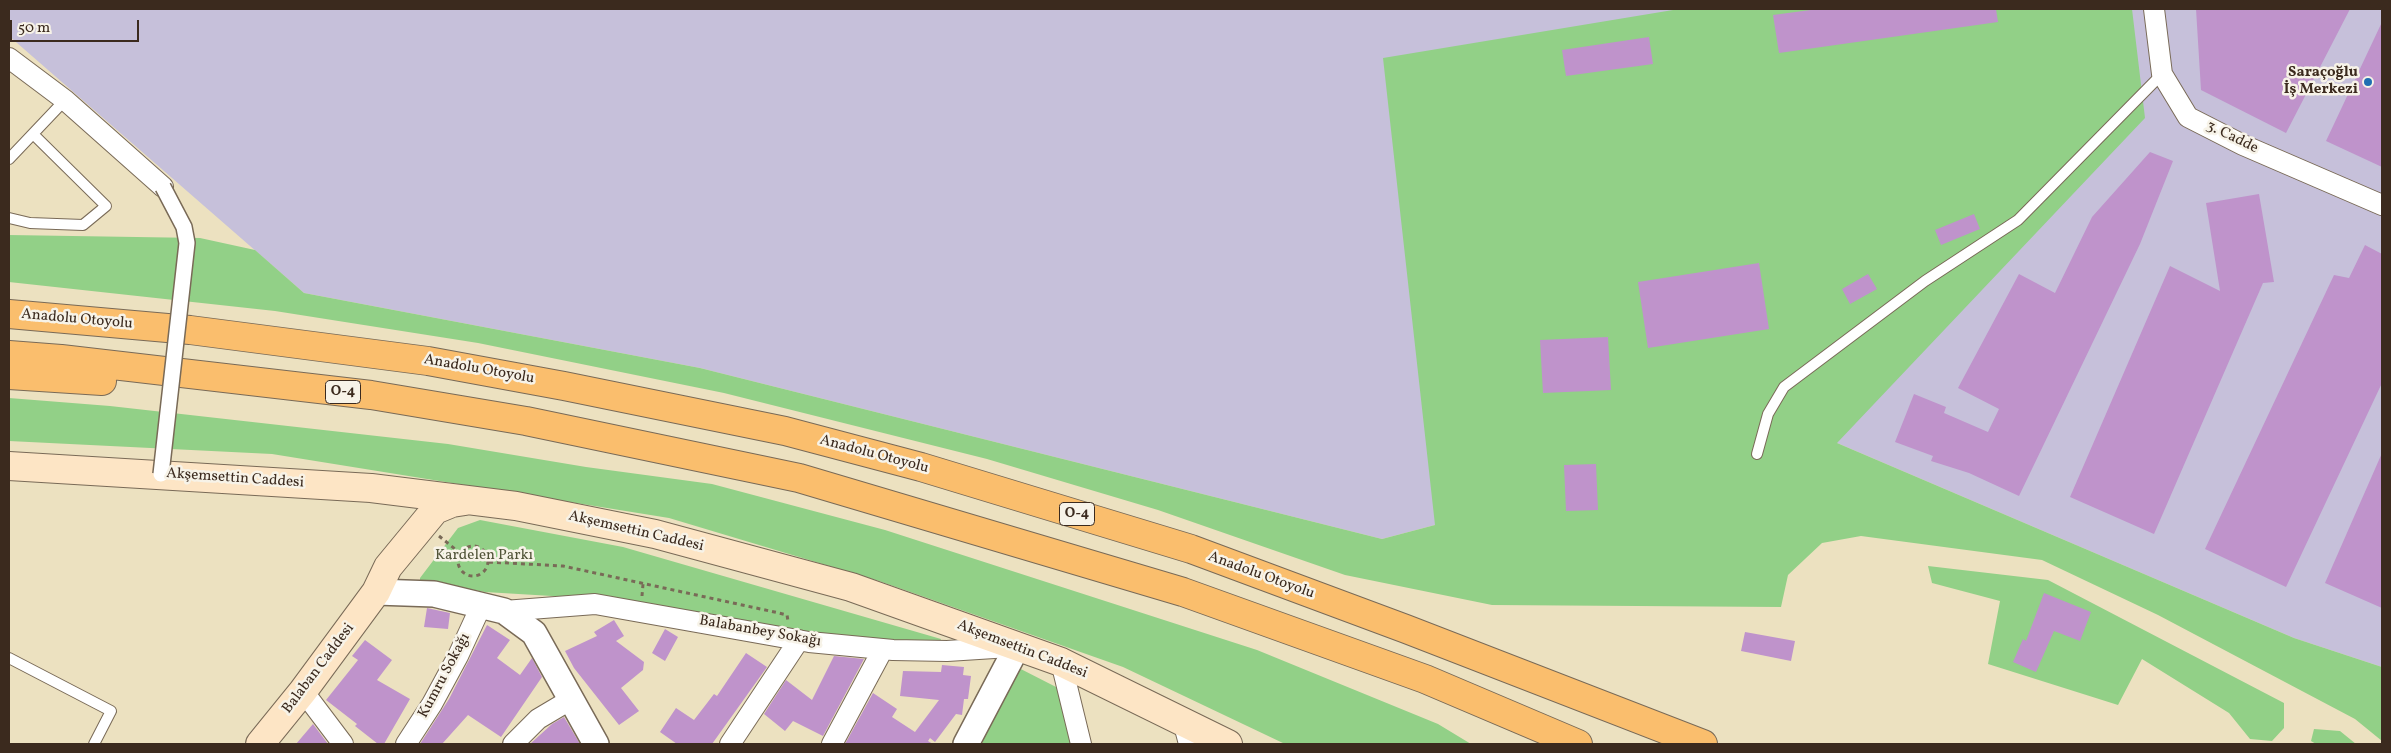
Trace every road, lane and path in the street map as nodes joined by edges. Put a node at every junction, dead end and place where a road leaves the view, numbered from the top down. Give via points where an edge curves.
1 (2154, 9) edge
2 (9, 58) edge
3 (2162, 74) junction
4 (65, 100) junction
5 (33, 134) junction
6 (9, 159) edge
7 (163, 187) joint
8 (2382, 205) edge
9 (9, 218) edge
10 (9, 297) edge
11 (9, 314) edge
12 (9, 355) edge
13 (428, 360) junction
14 (9, 375) edge
15 (674, 450) junction
16 (1757, 454) dead end
17 (9, 466) edge
18 (161, 474) junction
19 (471, 501) junction
20 (434, 532) junction
21 (460, 553) junction
22 (489, 562) junction
23 (376, 592) junction
24 (493, 608) junction
25 (792, 639) junction
26 (1017, 647) junction
27 (883, 649) junction
28 (9, 658) edge
29 (1061, 662) junction
30 (304, 691) junction
31 (570, 700) junction
32 (1186, 733) edge
33 (94, 744) edge
34 (260, 744) edge
35 (344, 744) edge
36 (406, 744) edge
37 (513, 744) edge
38 (596, 744) edge
39 (730, 744) edge
40 (832, 744) edge
41 (966, 744) edge
42 (1081, 744) edge
43 (1228, 744) edge
44 (1578, 744) edge
45 (1703, 744) edge

1 - 3 street, 3. Cadde
2 - 4 street
3 - 8 street, 3. Cadde via 2188,117 2243,145
3 - 16 lane via 2018,220 1925,281 1784,387 1768,414
4 - 5 lane
4 - 7 street
5 - 6 lane
5 - 9 lane via 106,206 83,225 30,223
7 - 18 street, bridge via 184,226 187,242
10 - 13 highway via 200,318
11 - 13 highway, Anadolu Otoyolu / O-4 via 190,330
12 - 15 highway, O-4 via 61,358 371,395 526,420
13 - 45 highway, Anadolu Otoyolu / O-4 via 785,431 1044,504 1191,549
14 - 15 highway via 244,390
15 - 44 highway, O-4 via 799,478 1182,592 1425,679
17 - 18 main road, Akşemsettin Caddesi
18 - 19 main road, Akşemsettin Caddesi via 371,488
19 - 20 main road via 456,508
19 - 23 main road via 452,502 435,510 388,567
19 - 26 main road, Akşemsettin Caddesi via 516,506 664,536 852,587
20 - 21 path
20 - 23 main road via 403,572
21 - 22 path via 468,546 479,546
21 - 22 path via 459,568 466,575 481,575
22 - 25 path via 563,566 779,613 786,615
23 - 24 street via 434,594
23 - 30 main road, Balaban Caddesi
24 - 25 street, Balabanbey Sokağı via 595,604
24 - 31 street via 534,633
24 - 36 street, Kumru Sokağı via 458,656
25 - 27 street, Balabanbey Sokağı
25 - 39 street
26 - 27 street, Balabanbey Sokağı via 947,651
26 - 29 main road, Akşemsettin Caddesi
26 - 41 street
27 - 40 street
28 - 33 lane via 111,711
29 - 32 main road, Akşemsettin Caddesi
29 - 42 street
30 - 34 main road, Balaban Caddesi
30 - 35 street
31 - 37 street via 538,719
31 - 38 street
32 - 43 main road, Akşemsettin Caddesi

